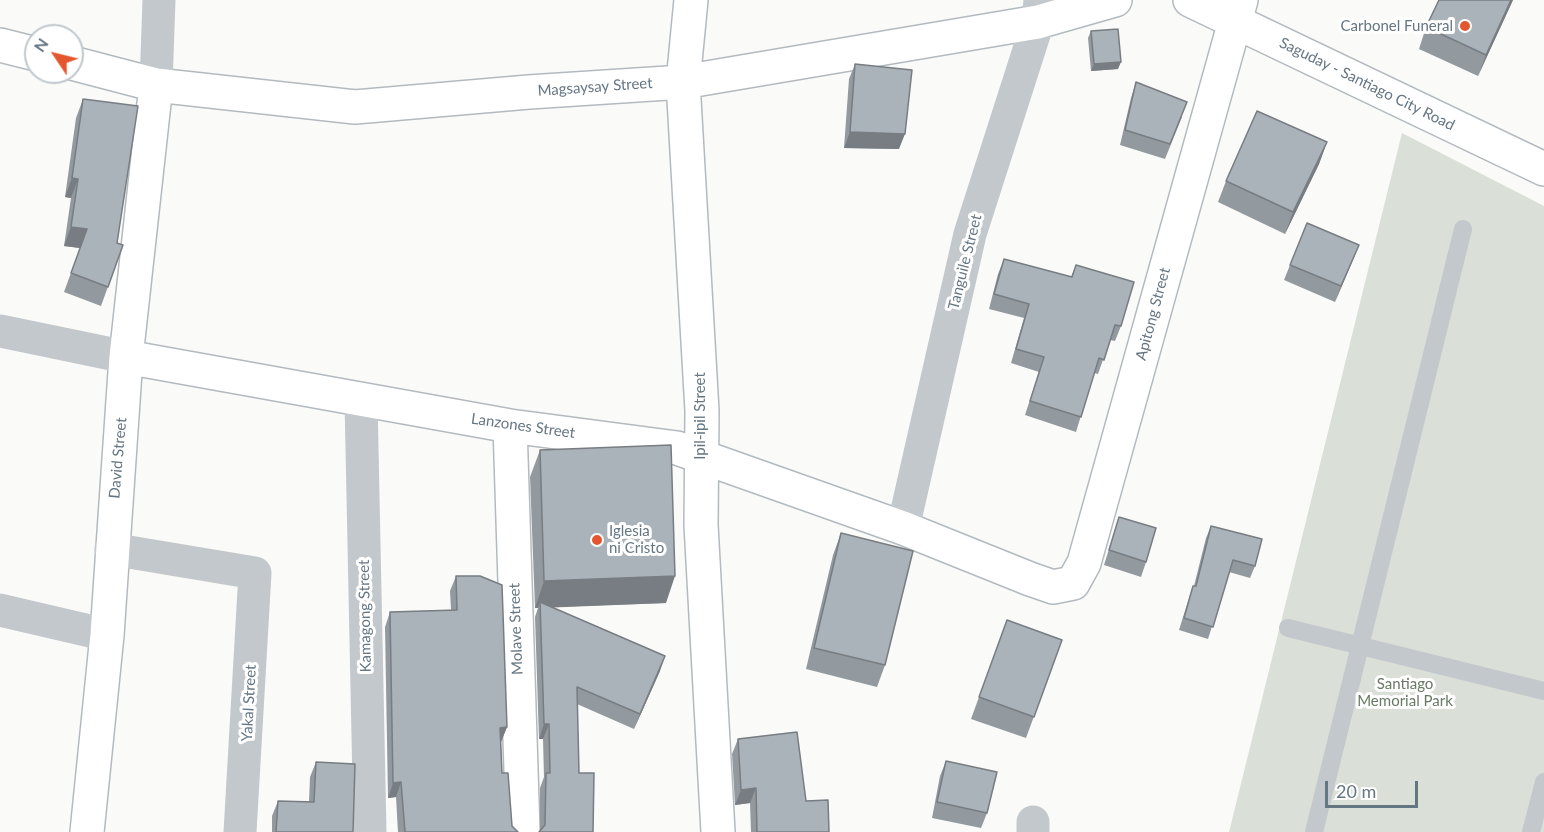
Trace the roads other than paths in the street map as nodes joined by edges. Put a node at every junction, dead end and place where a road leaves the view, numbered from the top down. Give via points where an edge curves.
1 (159, 0) edge
2 (691, 0) edge
3 (1115, 0) edge
4 (1190, 0) edge
5 (1237, 10) edge
6 (1039, 11) edge
7 (0, 45) edge
8 (24, 51) edge
9 (84, 66) edge
10 (683, 82) junction
11 (156, 85) junction
12 (1544, 169) edge
13 (1462, 230) dead end
14 (0, 331) edge
15 (126, 357) junction
16 (360, 400) junction
17 (510, 426) junction
18 (700, 456) junction
19 (903, 528) junction
20 (111, 549) junction
21 (1030, 579) joint
22 (0, 610) edge
23 (1288, 627) dead end
24 (107, 635) junction
25 (1360, 644) junction
26 (1544, 691) edge
27 (1544, 782) edge
28 (87, 832) edge
29 (240, 832) edge
30 (370, 832) edge
31 (523, 832) edge
32 (718, 832) edge
33 (1314, 832) edge
34 (1531, 832) edge

1 - 11 street
2 - 10 street, Ipil-ipil Street
3 - 6 street, Magsaysay Street
4 - 5 street, Saguday - Santiago City Road
5 - 12 street, Saguday - Santiago City Road
5 - 21 street, Apitong Street via 1083,563 1073,584 1053,587
6 - 10 street, Magsaysay Street
6 - 19 street, Tanguile Street via 970,234
7 - 8 street
9 - 11 street, Magsaysay Street
10 - 11 street, Magsaysay Street via 356,107
10 - 18 street, Ipil-ipil Street via 702,411
11 - 15 street, David Street
13 - 25 lane
14 - 15 street, Lanzones Street
15 - 16 street, Lanzones Street
15 - 20 street, David Street
16 - 17 street, Lanzones Street
16 - 30 street, Kamagong Street
17 - 18 street, Lanzones Street via 677,448
17 - 31 street, Molave Street
18 - 19 street, Lanzones Street
18 - 32 street, Ipil-ipil Street
19 - 21 street, Lanzones Street
20 - 24 street, David Street
20 - 29 street, Yakal Street via 255,573
22 - 24 street
23 - 25 lane
24 - 28 street, David Street
25 - 26 lane
25 - 33 lane
27 - 34 lane

